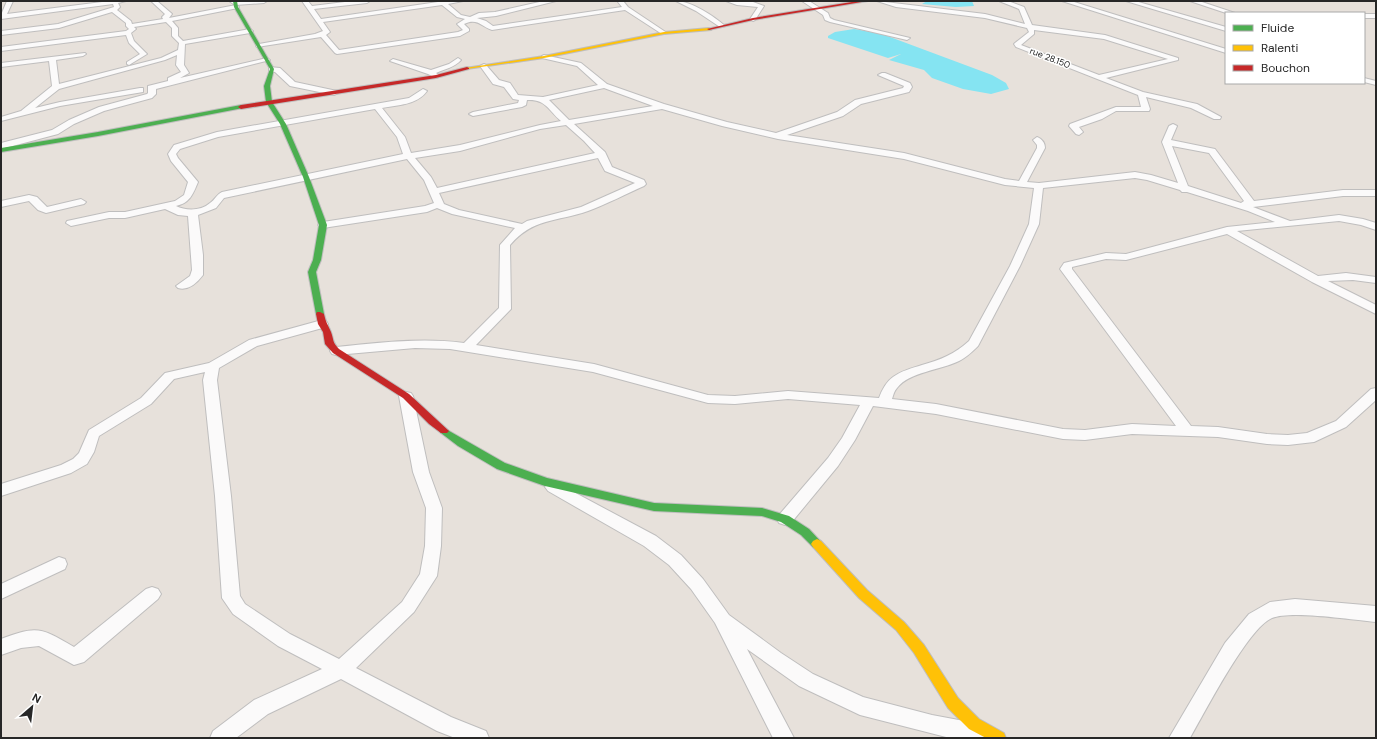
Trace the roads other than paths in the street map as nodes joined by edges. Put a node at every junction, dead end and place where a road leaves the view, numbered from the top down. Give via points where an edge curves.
1 (10, 1) edge
2 (68, 1) edge
3 (123, 1) edge
4 (154, 1) edge
5 (264, 1) edge
6 (305, 1) edge
7 (367, 1) edge
8 (460, 1) edge
9 (553, 1) edge
10 (620, 1) edge
11 (679, 1) edge
12 (729, 1) edge
13 (805, 1) edge
14 (866, 1) edge
15 (880, 1) edge
16 (1065, 1) edge
17 (1129, 1) edge
18 (1193, 1) edge
19 (442, 2) edge
20 (1005, 2) edge
21 (115, 3) junction
22 (234, 3) edge
23 (310, 8) junction
24 (490, 8) dead end
25 (626, 8) junction
26 (67, 9) junction
27 (817, 9) junction
28 (113, 10) junction
29 (1229, 12) edge
30 (1376, 12) edge
31 (479, 15) junction
32 (1365, 16) edge
33 (1376, 16) edge
34 (2, 17) edge
35 (470, 19) junction
36 (753, 19) junction
37 (167, 20) junction
38 (318, 21) junction
39 (722, 26) junction
40 (1029, 27) junction
41 (1225, 29) edge
42 (129, 30) junction
43 (250, 31) junction
44 (1, 33) edge
45 (664, 33) junction
46 (323, 35) junction
47 (907, 38) dead end
48 (182, 43) junction
49 (259, 46) junction
50 (1, 49) edge
51 (182, 51) junction
52 (1225, 51) edge
53 (1, 54) edge
54 (83, 54) dead end
55 (544, 57) junction
56 (52, 58) junction
57 (267, 60) junction
58 (458, 60) dead end
59 (394, 61) dead end
60 (1, 65) edge
61 (484, 66) junction
62 (272, 69) junction
63 (107, 73) junction
64 (434, 74) junction
65 (882, 75) dead end
66 (1099, 77) junction
67 (1365, 80) edge
68 (1376, 82) edge
69 (160, 85) junction
70 (604, 86) junction
71 (56, 87) junction
72 (151, 88) junction
73 (423, 91) dead end
74 (334, 93) junction
75 (1142, 94) junction
76 (523, 98) junction
77 (543, 99) junction
78 (270, 102) junction
79 (377, 106) junction
80 (661, 106) junction
81 (25, 112) junction
82 (473, 114) dead end
83 (1217, 117) dead end
84 (1, 119) edge
85 (568, 122) junction
86 (283, 124) junction
87 (1173, 126) dead end
88 (1079, 132) dead end
89 (778, 136) junction
90 (1037, 140) dead end
91 (1166, 142) junction
92 (1, 146) edge
93 (1, 150) edge
94 (602, 154) junction
95 (409, 156) junction
96 (306, 177) junction
97 (1021, 185) junction
98 (1039, 186) junction
99 (1185, 190) junction
100 (434, 191) junction
101 (1376, 193) edge
102 (81, 202) dead end
103 (1, 204) edge
104 (1235, 204) junction
105 (1251, 204) junction
106 (438, 205) junction
107 (167, 206) junction
108 (193, 213) junction
109 (71, 223) dead end
110 (1289, 224) junction
111 (323, 225) junction
112 (523, 227) junction
113 (1376, 227) edge
114 (1227, 230) junction
115 (1316, 280) junction
116 (1376, 280) edge
117 (182, 286) dead end
118 (1376, 310) edge
119 (322, 324) junction
120 (467, 347) junction
121 (336, 351) junction
122 (213, 366) junction
123 (1376, 392) edge
124 (406, 396) junction
125 (876, 402) junction
126 (1187, 431) junction
127 (545, 482) junction
128 (1, 490) edge
129 (786, 519) junction
130 (59, 564) dead end
131 (1, 592) edge
132 (152, 594) dead end
133 (1376, 614) edge
134 (721, 618) junction
135 (1, 647) edge
136 (341, 670) junction
137 (220, 738) edge
138 (480, 738) edge
139 (784, 738) edge
140 (999, 738) edge
141 (1178, 738) edge

1 - 34 street
2 - 26 street
3 - 21 street
4 - 37 street via 169,14 164,17
5 - 22 street
6 - 23 street
7 - 23 street
8 - 19 street
9 - 31 street via 496,14
10 - 25 street
11 - 39 street
12 - 36 street via 761,6
13 - 27 street
14 - 27 street
15 - 40 street via 985,16
16 - 52 street
17 - 41 street
18 - 29 street
19 - 35 street via 457,14
19 - 38 street
20 - 40 street via 1022,8
21 - 26 street
21 - 28 street via 117,7
22 - 37 street
22 - 43 street
23 - 38 street
24 - 31 street
25 - 35 street via 492,28 484,22
25 - 45 street
26 - 34 street
27 - 36 street
27 - 47 street via 826,14 827,19 832,22
28 - 42 street via 129,22
28 - 44 street via 59,26
30 - 33 street via 1371,12
31 - 35 street
32 - 33 street
35 - 46 street via 460,24 467,30 460,34 337,52
36 - 39 street
37 - 42 street
37 - 48 street via 175,26 175,36
38 - 46 street via 327,32
39 - 45 street
40 - 66 street, rue 28.150 via 1032,35 1018,46
40 - 66 street via 1104,36 1176,59
42 - 50 street
42 - 63 street via 131,42 144,55
43 - 48 street
43 - 49 street
45 - 55 street
46 - 49 street
48 - 51 street
49 - 57 street
50 - 53 street
51 - 63 street via 163,59
51 - 69 street via 180,65 185,73
54 - 56 street
55 - 61 street
55 - 70 street via 579,64
56 - 60 street
56 - 71 street
57 - 62 street
57 - 69 street
58 - 64 street
59 - 64 street
61 - 64 street
61 - 76 street via 496,82 507,85 516,97
62 - 74 street via 277,70 293,84
62 - 78 street via 267,86
63 - 71 street
64 - 74 street
65 - 89 street via 908,87 906,90 858,102 840,114
66 - 75 street, rue 28.150
67 - 68 street
69 - 72 street
70 - 77 street
70 - 80 street
71 - 81 street
72 - 81 street
72 - 92 street via 151,95 108,107 74,121 63,129
73 - 79 street via 411,100
74 - 78 street
75 - 83 street, rue 28.150 via 1194,106
75 - 88 street via 1146,109 1109,111 1073,126
76 - 77 street
76 - 82 street via 522,105
77 - 85 street
78 - 86 street
78 - 93 street
79 - 86 street
79 - 95 street via 401,137
80 - 85 street
80 - 89 street
81 - 84 street
85 - 94 street
85 - 95 street via 460,148
86 - 96 street
86 - 107 street via 217,135 178,147 172,154 191,178 193,185 188,196 178,203
87 - 91 street
89 - 97 street via 897,155
90 - 97 street via 1041,148
91 - 99 street
91 - 105 street via 1212,151
94 - 100 street
94 - 112 street via 608,169 641,184 584,209
95 - 96 street
95 - 100 street via 428,179
96 - 108 street via 225,194 213,206
96 - 111 street
97 - 98 street
98 - 99 street via 1135,176 1148,177
98 - 125 street via 1034,224 974,343 958,357 896,381
99 - 104 street
100 - 106 street
101 - 105 street via 1348,192
102 - 103 street via 46,210 34,199 29,198
104 - 105 street
104 - 110 street
106 - 111 street via 427,209
106 - 112 street via 456,212
107 - 108 street via 182,213
107 - 109 street
108 - 117 street via 199,265 197,274 191,282
110 - 113 street via 1340,218
110 - 114 street
111 - 119 street via 317,260 312,272
112 - 120 street via 505,245 505,309
114 - 115 street
114 - 126 street via 1126,257 1100,256 1066,267
115 - 116 street via 1340,276
115 - 118 street
119 - 121 street via 329,344
119 - 122 street via 253,343
120 - 121 street via 415,344
120 - 125 street via 594,368 708,399 735,400 788,395
121 - 124 street
122 - 128 street via 170,376 146,401 94,433 83,458 75,464
122 - 136 street via 210,380 231,598 239,609 284,640
123 - 126 street via 1341,424 1309,438 1267,439 1218,432
124 - 127 street via 432,422 462,444 501,466
124 - 136 street via 421,472 434,508 433,546 428,576 408,607
125 - 126 street via 943,411 1063,434 1085,435 1132,429
125 - 129 street via 833,462
127 - 129 street via 654,507 762,512
127 - 134 street via 650,541 675,560 697,584
129 - 140 street via 806,532 863,594 900,626 919,649 952,703 974,724
130 - 131 street
132 - 135 street via 77,656 74,657 36,637
133 - 141 street via 1295,607 1270,610 1255,619 1232,648
134 - 139 street
134 - 140 street via 806,680 860,706 932,725
136 - 137 street via 261,707
136 - 138 street via 444,724

